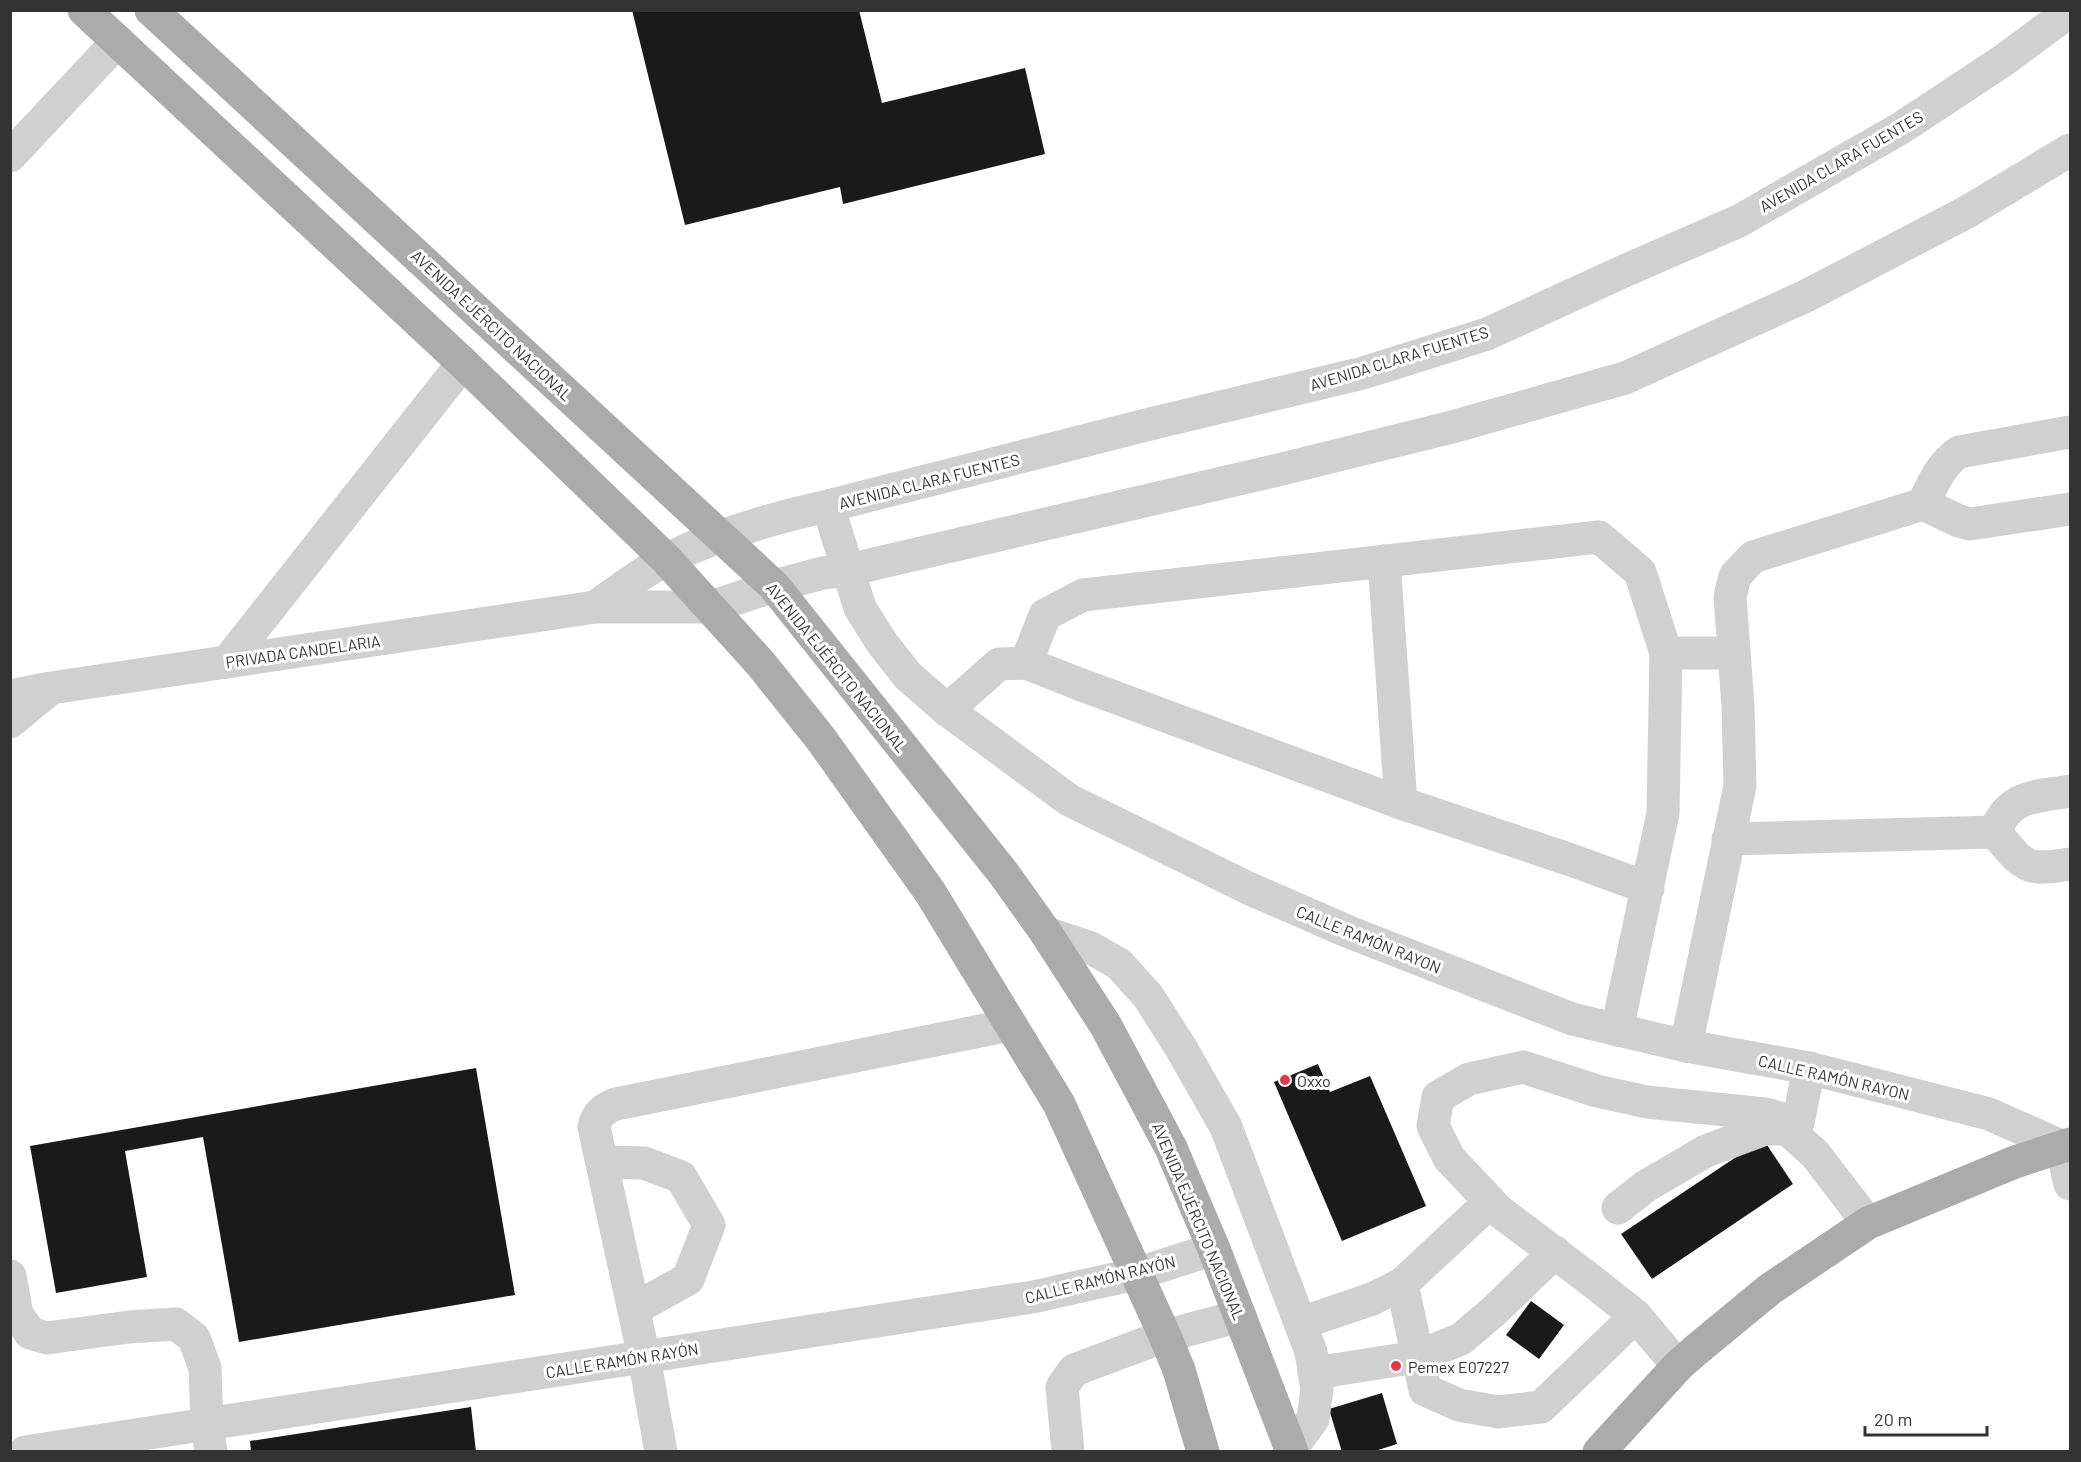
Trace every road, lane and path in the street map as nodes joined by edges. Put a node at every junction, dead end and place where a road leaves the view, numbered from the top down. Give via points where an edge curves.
1 (84, 10) edge
2 (151, 10) edge
3 (2070, 11) edge
4 (118, 41) junction
5 (2070, 150) edge
6 (10, 156) edge
7 (463, 363) junction
8 (2070, 432) edge
9 (1923, 504) junction
10 (828, 506) junction
11 (2070, 509) edge
12 (721, 537) junction
13 (666, 559) junction
14 (1384, 561) junction
15 (848, 570) junction
16 (774, 586) junction
17 (711, 607) junction
18 (595, 608) junction
19 (1666, 653) junction
20 (1734, 654) junction
21 (227, 662) junction
22 (1026, 663) junction
23 (51, 688) junction
24 (10, 696) edge
25 (947, 710) junction
26 (10, 722) edge
27 (2070, 790) edge
28 (1401, 803) junction
29 (1995, 832) junction
30 (1728, 839) junction
31 (2070, 864) edge
32 (1647, 888) junction
33 (1046, 933) junction
34 (1010, 1025) junction
35 (1617, 1030) junction
36 (1686, 1046) junction
37 (1809, 1068) junction
38 (1798, 1123) junction
39 (2066, 1145) edge
40 (602, 1162) junction
41 (2070, 1184) edge
42 (1490, 1202) junction
43 (1618, 1208) dead end
44 (1879, 1218) junction
45 (1214, 1249) junction
46 (1555, 1252) junction
47 (1136, 1274) junction
48 (10, 1276) edge
49 (1402, 1284) junction
50 (634, 1309) junction
51 (1240, 1316) junction
52 (1636, 1316) junction
53 (1301, 1323) junction
54 (1165, 1336) junction
55 (644, 1357) junction
56 (1417, 1358) junction
57 (1678, 1366) junction
58 (1314, 1373) junction
59 (209, 1438) edge
60 (1291, 1450) edge
61 (25, 1452) edge
62 (661, 1452) edge
63 (1068, 1452) edge
64 (1203, 1452) edge
65 (1599, 1452) edge

1 - 4 main road
2 - 12 main road, AVENIDA EJÉRCITO NACIONAL
3 - 10 street, AVENIDA CLARA FUENTES via 1901,128 1739,221 1487,333 1363,373
4 - 6 street
4 - 7 main road
5 - 15 street via 1967,212 1806,296 1625,378 1282,470
7 - 13 main road
7 - 21 street
8 - 9 street via 1959,452 1941,468
9 - 11 street via 1970,524
9 - 20 street via 1753,557 1731,585
10 - 12 street, AVENIDA CLARA FUENTES via 780,516
10 - 15 street, CALLE RAMÓN RAYON
12 - 13 street, AVENIDA CLARA FUENTES
12 - 16 main road, AVENIDA EJÉRCITO NACIONAL
13 - 17 main road
13 - 18 street, PRIVADA CANDELARIA
14 - 19 street via 1599,537 1640,572
14 - 22 street via 1083,595 1045,615
14 - 28 street
15 - 16 street
15 - 25 street, CALLE RAMÓN RAYON via 860,608 882,643 908,676
16 - 17 street
16 - 33 main road, AVENIDA EJÉRCITO NACIONAL via 1004,874
17 - 18 street, PRIVADA CANDELARIA
17 - 34 main road via 828,749 930,892
18 - 21 street, PRIVADA CANDELARIA
19 - 20 street
19 - 32 street via 1663,813
20 - 30 street via 1740,786
21 - 23 street, PRIVADA CANDELARIA
22 - 25 street via 999,664
22 - 28 street
23 - 24 street, PRIVADA CANDELARIA
23 - 26 street
25 - 35 street, CALLE RAMÓN RAYON via 1069,800 1248,888 1565,1017
27 - 29 street via 2023,799 2006,810
28 - 32 street
29 - 30 street
29 - 31 street via 2020,861 2030,866
30 - 36 street
32 - 35 street
33 - 45 main road, AVENIDA EJÉRCITO NACIONAL via 1106,1026 1166,1138
33 - 53 street via 1091,948 1119,964 1148,996 1226,1127
34 - 40 street via 607,1107 598,1114 594,1127
34 - 47 main road via 1059,1104
35 - 36 street, CALLE RAMÓN RAYON
36 - 37 street, CALLE RAMÓN RAYON
37 - 38 street
37 - 39 street, CALLE RAMÓN RAYON via 1989,1114
38 - 42 street via 1765,1114 1647,1102 1523,1067 1468,1079 1438,1097 1433,1126 1449,1158
38 - 44 street
39 - 41 street
39 - 44 main road
40 - 50 street
40 - 50 street via 644,1163 681,1176 710,1225 688,1279
42 - 46 street
42 - 49 street
43 - 44 street via 1646,1186 1706,1151 1765,1129 1787,1129
44 - 57 main road via 1770,1289
45 - 47 street, CALLE RAMÓN RAYÓN
45 - 51 main road, AVENIDA EJÉRCITO NACIONAL
46 - 52 street
46 - 56 street via 1461,1339
47 - 54 main road
47 - 55 street, CALLE RAMÓN RAYÓN via 1033,1297
48 - 59 street via 17,1314 30,1333 46,1338 176,1324 194,1338 205,1368
49 - 53 street via 1372,1299
49 - 56 street
50 - 55 street
51 - 54 street
51 - 60 main road, AVENIDA EJÉRCITO NACIONAL
52 - 56 street via 1541,1407 1498,1412 1459,1405 1425,1390
52 - 57 street
53 - 58 street
54 - 63 street via 1074,1370 1062,1387
54 - 64 main road
55 - 59 street, CALLE RAMÓN RAYÓN
55 - 62 street
56 - 58 street
57 - 65 main road
58 - 60 street via 1314,1419
59 - 61 street, CALLE RAMÓN RAYÓN

